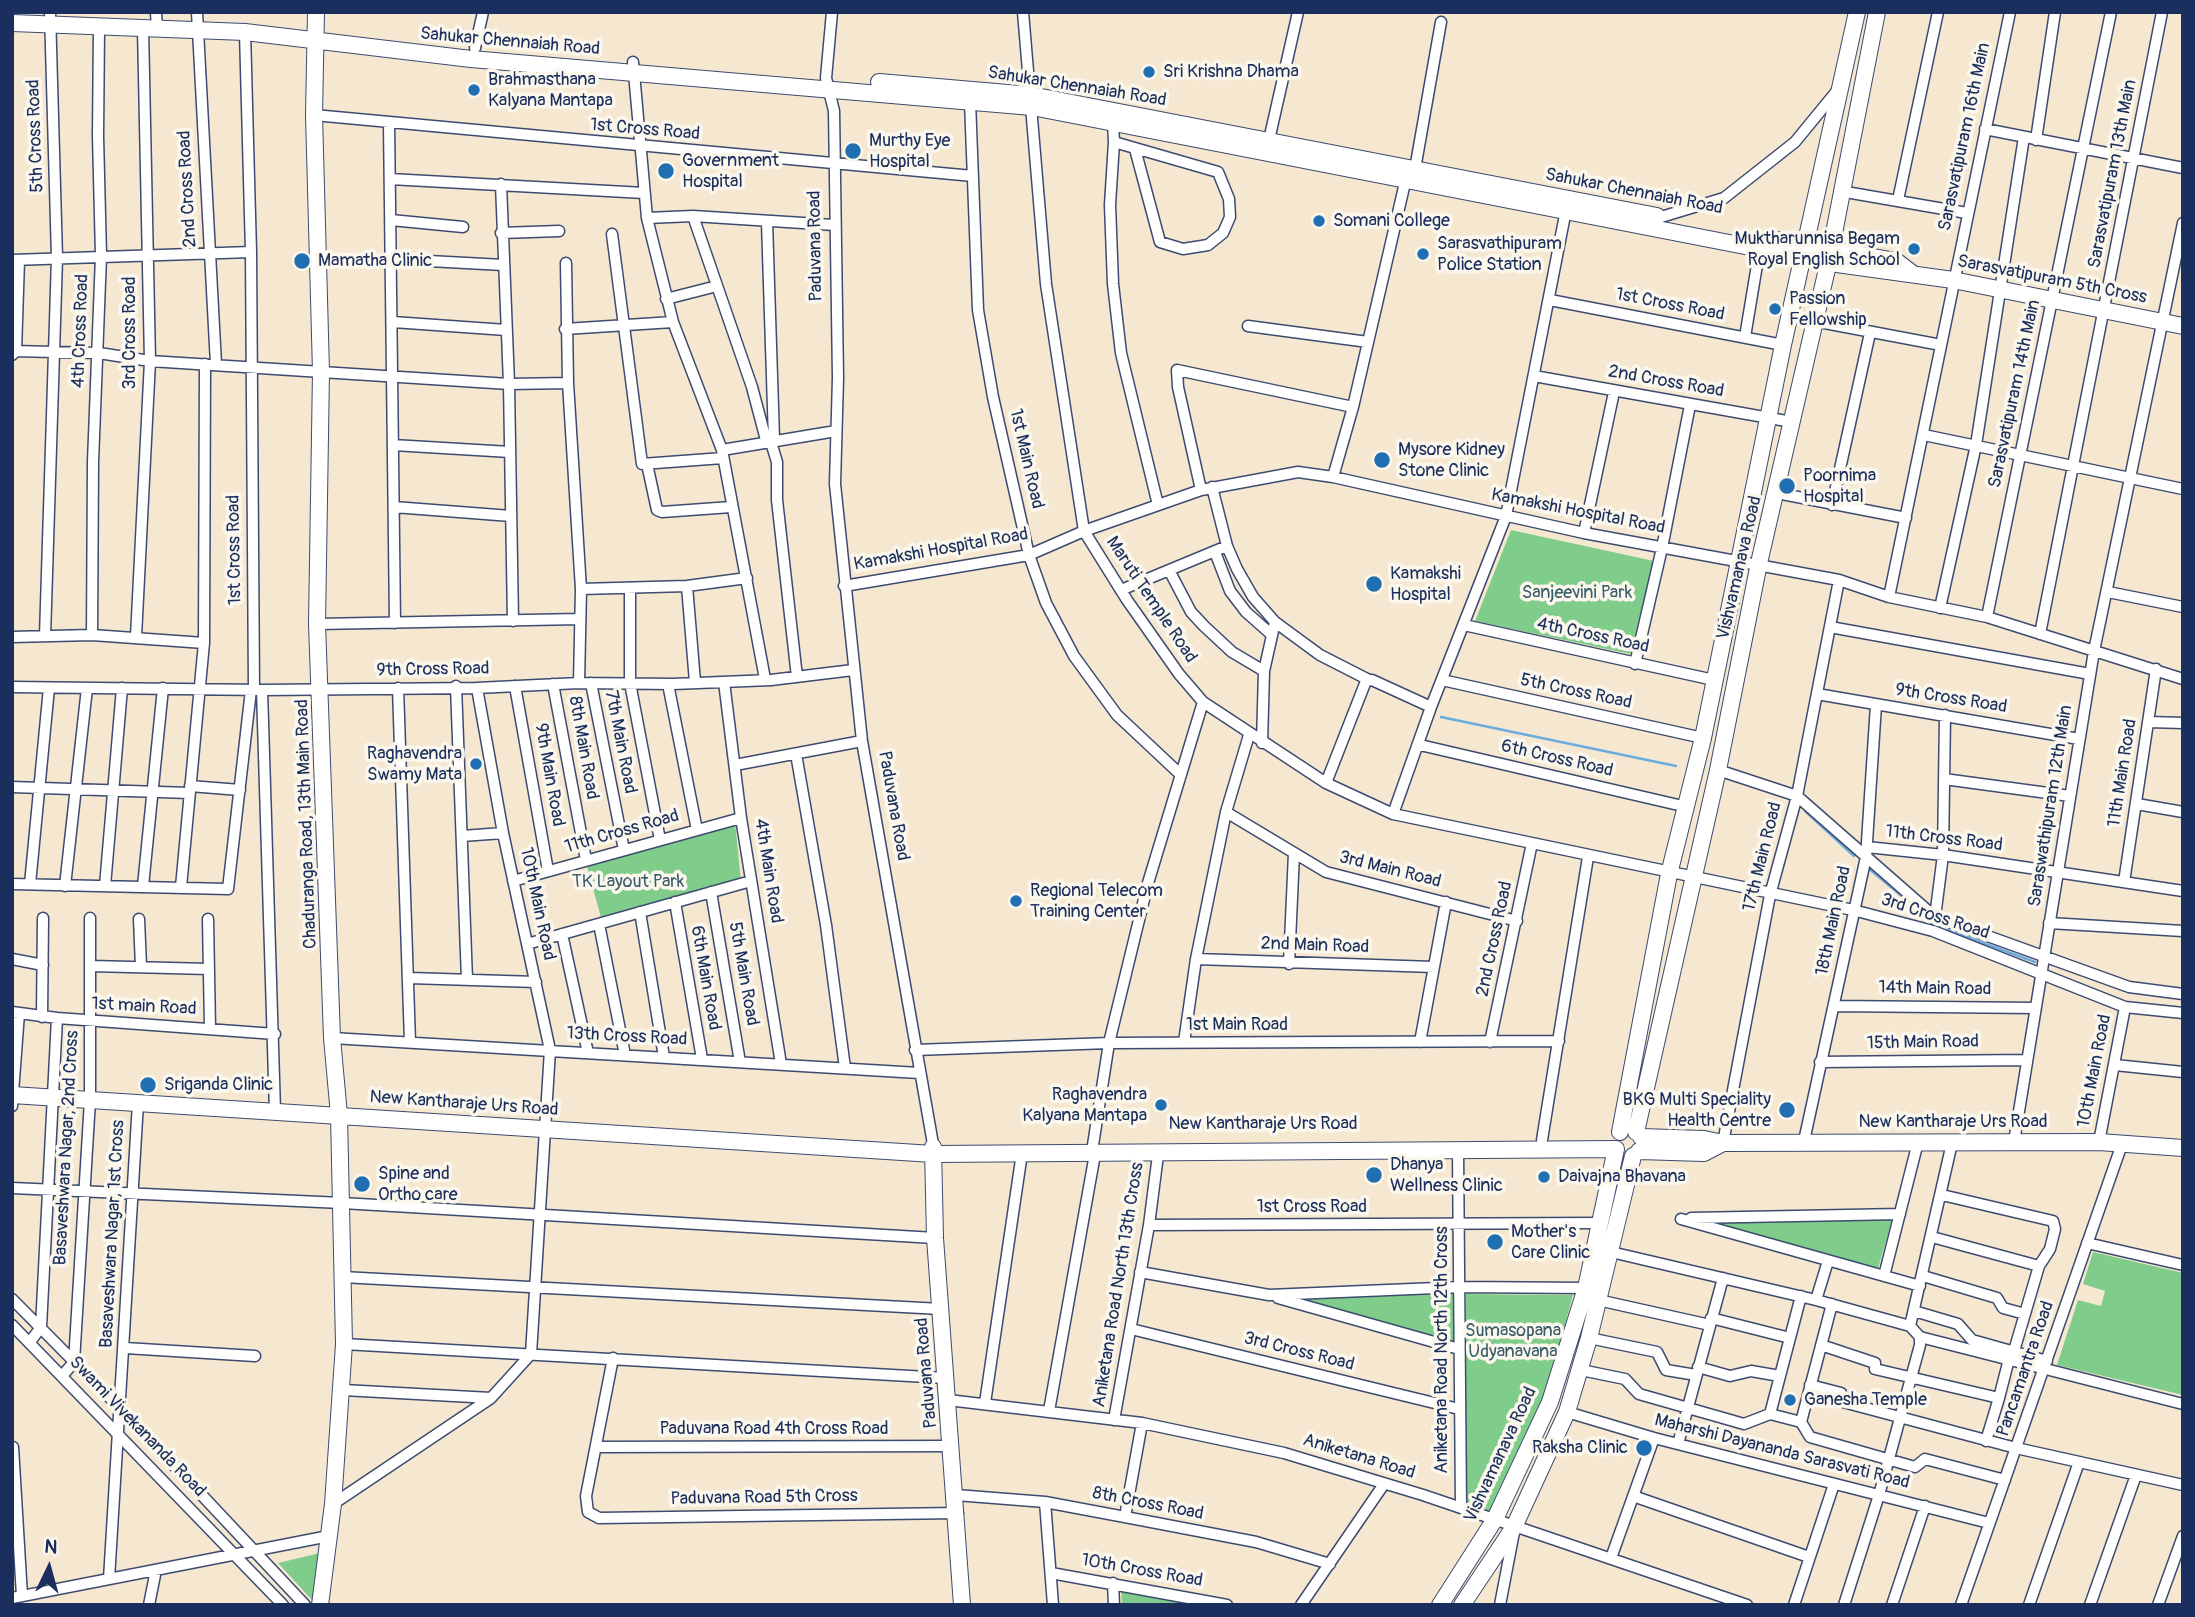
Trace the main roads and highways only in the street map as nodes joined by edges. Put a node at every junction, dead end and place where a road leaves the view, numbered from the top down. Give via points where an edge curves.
1 (316, 12) edge
2 (1857, 12) edge
3 (1877, 12) edge
4 (50, 19) edge
5 (197, 21) edge
6 (12, 23) edge
7 (152, 23) edge
8 (314, 37) junction
9 (634, 67) junction
10 (827, 83) junction
11 (1031, 101) junction
12 (1410, 172) junction
13 (1804, 250) junction
14 (1829, 254) junction
15 (2183, 326) edge
16 (13, 1095) edge
17 (339, 1115) junction
18 (1628, 1142) junction
19 (2183, 1148) edge
20 (933, 1149) junction
21 (1094, 1149) junction
22 (320, 1605) edge
23 (962, 1605) edge
24 (1440, 1605) edge
25 (1462, 1605) edge

1 - 8 main road, Chaduranga Road, 13th Main Road
2 - 13 main road, Vishvamanava Road
3 - 14 main road, Vishvamanava Road
4 - 6 main road, Sahukar Chennaiah Road
4 - 7 main road, Sahukar Chennaiah Road via 99,27
5 - 7 main road, Sahukar Chennaiah Road
5 - 8 main road, Sahukar Chennaiah Road via 244,32
8 - 9 main road, Sahukar Chennaiah Road via 471,59
8 - 9 main road, Sahukar Chennaiah Road via 337,33
8 - 17 main road, Chaduranga Road, 13th Main Road via 321,372 317,624 332,1038
9 - 10 main road, Sahukar Chennaiah Road
10 - 11 main road, Sahukar Chennaiah Road
10 - 11 main road, Sahukar Chennaiah Road via 970,101
11 - 12 main road, Sahukar Chennaiah Road via 1269,140
11 - 12 main road, Sahukar Chennaiah Road via 1113,122
12 - 13 main road, Sahukar Chennaiah Road via 1661,217
12 - 13 main road, Sahukar Chennaiah Road via 1566,210 1760,247
13 - 14 main road, Sahukar Chennaiah Road
13 - 18 main road, Vishvamanava Road via 1703,738 1669,874
14 - 15 main road, Sarasvatipuram 5th Cross via 1896,261 1913,274
14 - 18 main road, Vishvamanava Road via 1718,770
16 - 17 main road, New Kantharaje Urs Road
17 - 20 main road, New Kantharaje Urs Road via 913,1152
17 - 22 main road, Chaduranga Road, 13th Main Road via 343,1390
18 - 19 main road, New Kantharaje Urs Road via 2099,1142
18 - 21 main road, New Kantharaje Urs Road
18 - 21 main road, New Kantharaje Urs Road via 1158,1155
18 - 24 main road, Vishvamanava Road via 1600,1223 1586,1287 1550,1402 1495,1519
18 - 25 main road, Vishvamanava Road via 1611,1252 1567,1412 1514,1527
20 - 21 main road, New Kantharaje Urs Road
20 - 21 main road, New Kantharaje Urs Road via 1022,1153
20 - 23 main road, Paduvana Road via 935,1238

